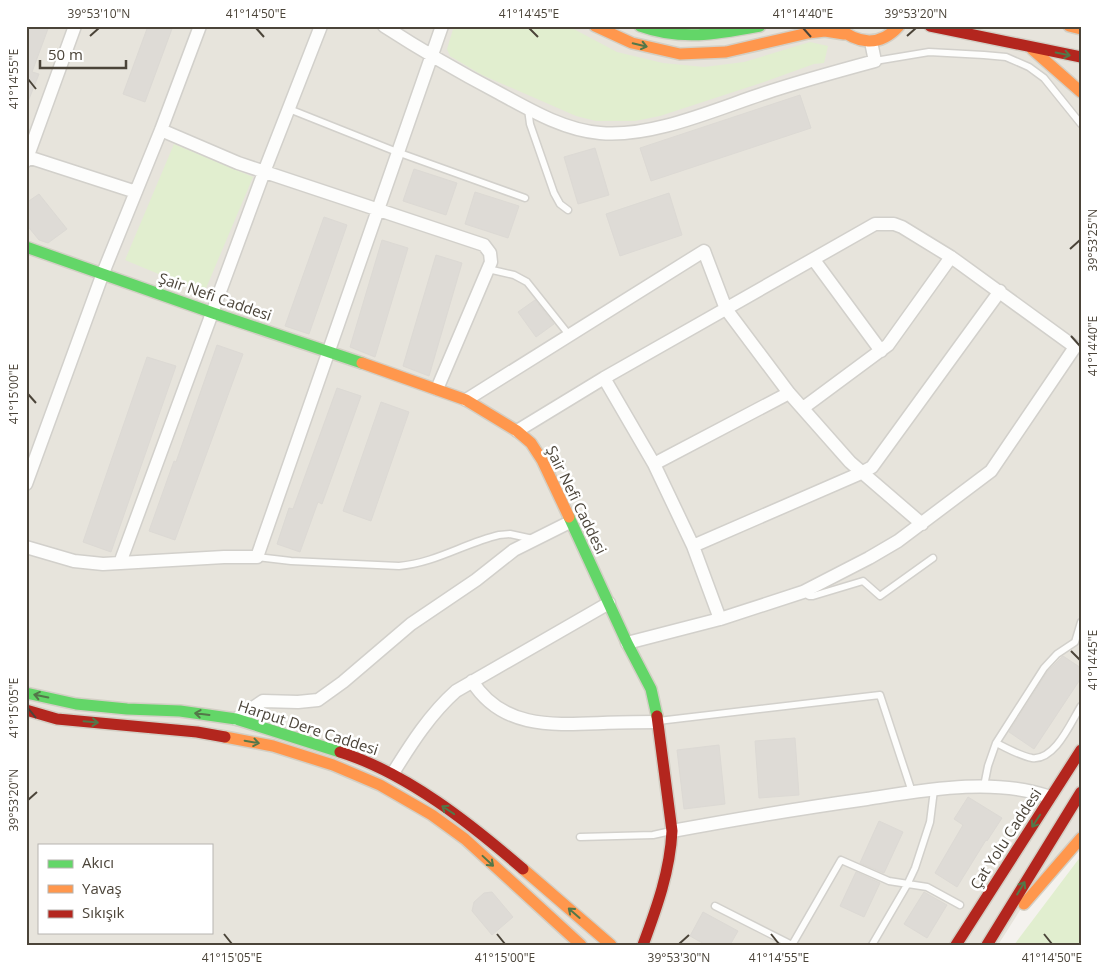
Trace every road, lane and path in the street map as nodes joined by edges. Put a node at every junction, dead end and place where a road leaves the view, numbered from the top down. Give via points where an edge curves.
1 (75, 26) edge
2 (200, 26) edge
3 (321, 26) edge
4 (384, 26) edge
5 (442, 26) edge
6 (595, 26) edge
7 (640, 26) edge
8 (760, 26) edge
9 (930, 26) edge
10 (1069, 26) edge
11 (910, 28) edge
12 (1081, 28) edge
13 (840, 30) edge
14 (871, 42) junction
15 (1008, 42) junction
16 (1029, 46) junction
17 (430, 56) junction
18 (1006, 57) junction
19 (1081, 57) edge
20 (875, 62) junction
21 (1081, 92) edge
22 (528, 108) junction
23 (289, 109) junction
24 (1081, 124) edge
25 (161, 130) junction
26 (30, 141) edge
27 (397, 152) junction
28 (27, 159) edge
29 (264, 172) junction
30 (136, 192) junction
31 (525, 198) dead end
32 (378, 209) junction
33 (568, 210) dead end
34 (26, 247) edge
35 (951, 257) junction
36 (814, 260) junction
37 (488, 268) junction
38 (103, 273) junction
39 (1000, 291) junction
40 (726, 310) junction
41 (213, 313) junction
42 (570, 336) junction
43 (1078, 349) edge
44 (328, 350) junction
45 (881, 352) junction
46 (604, 378) junction
47 (437, 389) junction
48 (789, 393) junction
49 (466, 400) junction
50 (803, 408) junction
51 (517, 431) junction
52 (654, 464) junction
53 (861, 473) junction
54 (26, 484) edge
55 (570, 522) junction
56 (922, 524) junction
57 (535, 539) junction
58 (693, 546) junction
59 (26, 548) edge
60 (257, 557) junction
61 (933, 558) dead end
62 (120, 563) junction
63 (803, 592) junction
64 (609, 603) junction
65 (720, 619) junction
66 (1081, 622) edge
67 (627, 643) junction
68 (1078, 644) edge
69 (472, 681) junction
70 (26, 694) edge
71 (1081, 706) edge
72 (26, 710) edge
73 (236, 719) junction
74 (658, 722) junction
75 (996, 743) junction
76 (1081, 750) edge
77 (393, 773) junction
78 (984, 786) junction
79 (934, 790) junction
80 (912, 792) junction
81 (1081, 792) edge
82 (1050, 797) junction
83 (672, 831) junction
84 (580, 836) dead end
85 (1081, 838) edge
86 (907, 885) junction
87 (960, 905) dead end
88 (715, 906) dead end
89 (581, 945) edge
90 (611, 945) edge
91 (643, 945) edge
92 (792, 945) edge
93 (872, 945) edge
94 (956, 945) edge
95 (988, 945) edge

1 - 26 street
2 - 25 street
3 - 23 street
4 - 17 street
5 - 17 street
6 -> 13 main road via 632,43 680,54 726,52 781,38
7 - 8 main road via 679,36 709,36
9 - 15 main road
10 - 12 main road
11 - 14 main road
13 - 14 main road via 857,40
14 - 20 street
15 - 16 main road
15 - 18 lane
16 -> 19 main road
16 - 21 main road
17 - 22 street
17 - 27 street
18 - 20 lane via 929,52
18 - 24 lane via 1044,78
20 - 22 street via 805,79 688,119 623,134 578,129
22 - 33 lane via 530,124 554,193
23 - 27 lane
23 - 29 street
25 - 29 street
25 - 30 street
26 - 28 street
27 - 31 lane
27 - 32 street
28 - 30 street
29 - 32 street
29 - 41 street
30 - 38 street
32 - 37 street via 484,244 491,258
32 - 44 street
34 - 38 main road, Şair Nefi Caddesi
35 - 36 street via 902,227 884,223 875,224
35 - 39 street
35 - 45 street via 893,340
36 - 40 street
36 - 45 street
37 - 42 lane via 527,282
37 - 47 street
38 - 41 main road, Şair Nefi Caddesi
38 - 54 street
39 - 43 street
39 - 53 street via 876,463
40 - 42 street via 704,251
40 - 46 street
40 - 48 street
41 - 44 main road, Şair Nefi Caddesi
41 - 62 street
42 - 49 street
43 - 56 street via 991,471
44 - 47 main road, Şair Nefi Caddesi
44 - 60 street
45 - 50 street
46 - 51 street
46 - 52 street
47 - 49 main road, Şair Nefi Caddesi
48 - 50 street
48 - 52 street
49 - 51 main road, Şair Nefi Caddesi
50 - 53 street
51 - 55 main road, Şair Nefi Caddesi via 538,452
52 - 58 street
53 - 56 street
53 - 58 street
55 - 57 street
55 - 64 main road, Şair Nefi Caddesi
56 - 63 street via 898,541
57 - 60 lane via 499,534 432,560 399,566
57 - 73 street via 514,550 412,624 318,700 263,701
58 - 65 street
59 - 62 street via 74,561
60 - 62 street
61 - 63 lane via 880,596 864,581 813,596
63 - 65 street
64 - 67 main road, Şair Nefi Caddesi
64 - 69 street
65 - 67 street
66 - 68 lane
67 - 74 main road, Şair Nefi Caddesi via 650,688
68 - 75 lane via 1057,654 1044,668
69 - 74 street via 498,709 527,721 567,724
69 - 77 street via 444,702
73 -> 70 main road, Harput Dere Caddesi via 76,704
71 - 75 lane via 1056,747 1045,756 1032,758
72 -> 89 main road, Harput Dere Caddesi via 57,719 197,732 273,746 341,768 380,785 432,815 464,839
73 - 77 main road, Harput Dere Caddesi via 354,756
74 - 80 lane via 880,695
74 - 83 main road, Şair Nefi Caddesi
75 - 78 lane
76 - 82 main road, Çat Yolu Caddesi
90 -> 77 main road, Harput Dere Caddesi via 478,830
78 - 79 street
78 - 82 street via 1026,790
79 - 80 street
79 - 86 lane via 930,822
80 - 83 street
95 -> 81 main road
82 -> 94 main road, Çat Yolu Caddesi
83 - 84 lane via 653,835
83 - 91 main road, Şair Nefi Caddesi via 669,870
85 - 95 main road
86 - 87 lane via 927,887
86 - 92 lane via 889,881 840,860
86 - 93 lane
88 - 92 lane

